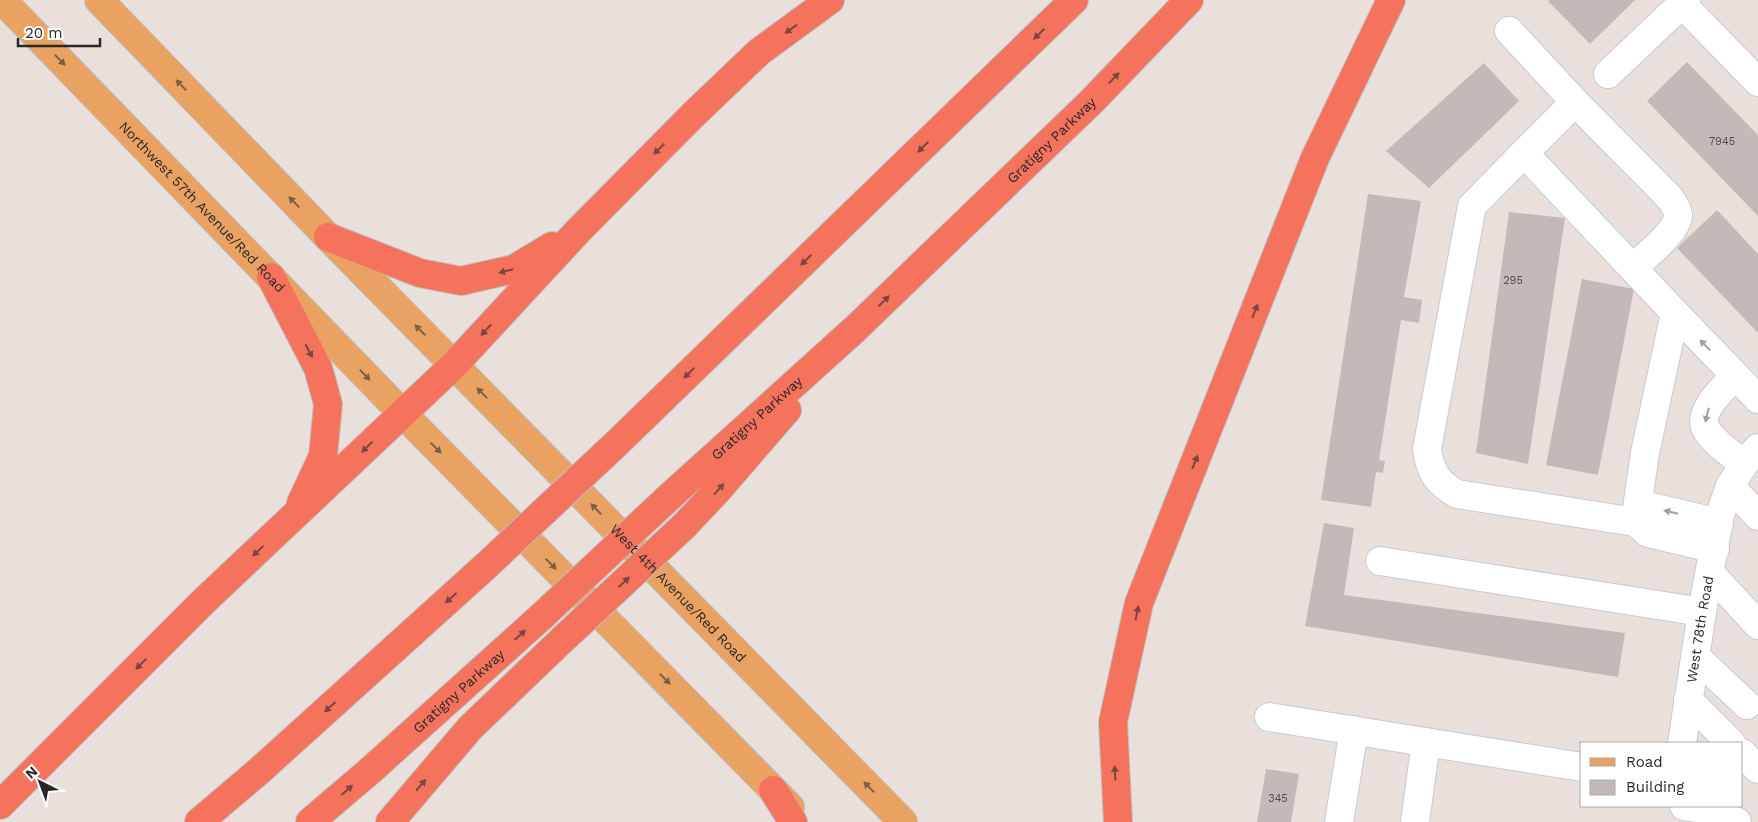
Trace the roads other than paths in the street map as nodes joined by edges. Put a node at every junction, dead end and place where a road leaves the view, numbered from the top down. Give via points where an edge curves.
1 (2, 0) edge
2 (99, 0) edge
3 (830, 0) edge
4 (1074, 0) edge
5 (1189, 0) edge
6 (1392, 0) edge
7 (1684, 2) edge
8 (1509, 31) dead end
9 (1608, 74) dead end
10 (1758, 82) edge
11 (1575, 102) junction
12 (1524, 153) junction
13 (579, 230) junction
14 (328, 237) junction
15 (1633, 268) junction
16 (271, 277) junction
17 (1675, 313) junction
18 (855, 329) junction
19 (454, 364) junction
20 (1735, 376) junction
21 (1758, 399) edge
22 (402, 413) junction
23 (1744, 466) edge
24 (1758, 516) edge
25 (294, 518) junction
26 (1636, 522) junction
27 (1716, 540) junction
28 (1380, 561) dead end
29 (1702, 612) junction
30 (1758, 625) edge
31 (1695, 656) junction
32 (1688, 700) junction
33 (1747, 705) dead end
34 (1269, 717) dead end
35 (1354, 730) junction
36 (1426, 742) junction
37 (1682, 742) edge
38 (1731, 742) edge
39 (1743, 754) edge
40 (1580, 767) edge
41 (1758, 769) edge
42 (774, 790) junction
43 (0, 805) edge
44 (1672, 807) edge
45 (1690, 807) edge
46 (199, 822) edge
47 (310, 822) edge
48 (390, 822) edge
49 (793, 822) edge
50 (805, 822) edge
51 (903, 822) edge
52 (1118, 822) edge
53 (1339, 822) edge
54 (1415, 822) edge
55 (1670, 822) edge
56 (1737, 822) edge

1 -> 16 main road, Northwest 57th Avenue/Red Road
14 -> 2 main road
3 -> 13 highway via 759,52
4 -> 46 highway, bridge via 617,443 487,565
18 -> 5 highway, Gratigny Parkway via 1091,102
52 -> 6 highway via 1113,722 1139,603 1315,158
7 - 9 street
7 - 10 street
8 - 11 street
11 - 12 street
11 - 15 street via 1668,196 1678,212 1675,228
12 - 15 street
12 - 26 street via 1472,206 1427,449 1431,466 1439,482 1458,494
13 -> 14 highway via 514,269 461,281 420,273
13 -> 19 highway
19 -> 14 main road
15 - 17 street
16 -> 22 main road, Northwest 57th Avenue/Red Road
16 -> 25 highway via 318,368 328,404 323,456
20 -> 17 street
17 - 26 street via 1645,453
47 -> 18 highway, Gratigny Parkway, bridge via 542,616
48 -> 18 highway, bridge via 470,728 718,491
19 - 22 highway
51 -> 19 main road, West 4th Avenue/Red Road
20 - 21 street
20 -> 23 street via 1710,404 1705,424 1706,430
22 -> 25 highway
22 -> 42 main road
23 - 24 street
23 - 27 street, West 78th Road
25 -> 43 highway via 204,602
26 - 27 street via 1648,533
27 - 29 street, West 78th Road
27 - 30 street
28 - 29 street
29 - 31 street, West 78th Road
31 - 32 street, West 78th Road
31 - 33 street
32 - 37 street, West 78th Road
32 - 38 street
34 - 35 street
35 - 36 street
35 - 53 street
36 - 40 street
36 - 54 street
39 - 41 street
42 - 49 highway
42 - 50 main road
44 - 55 street
45 - 56 street via 1716,811

